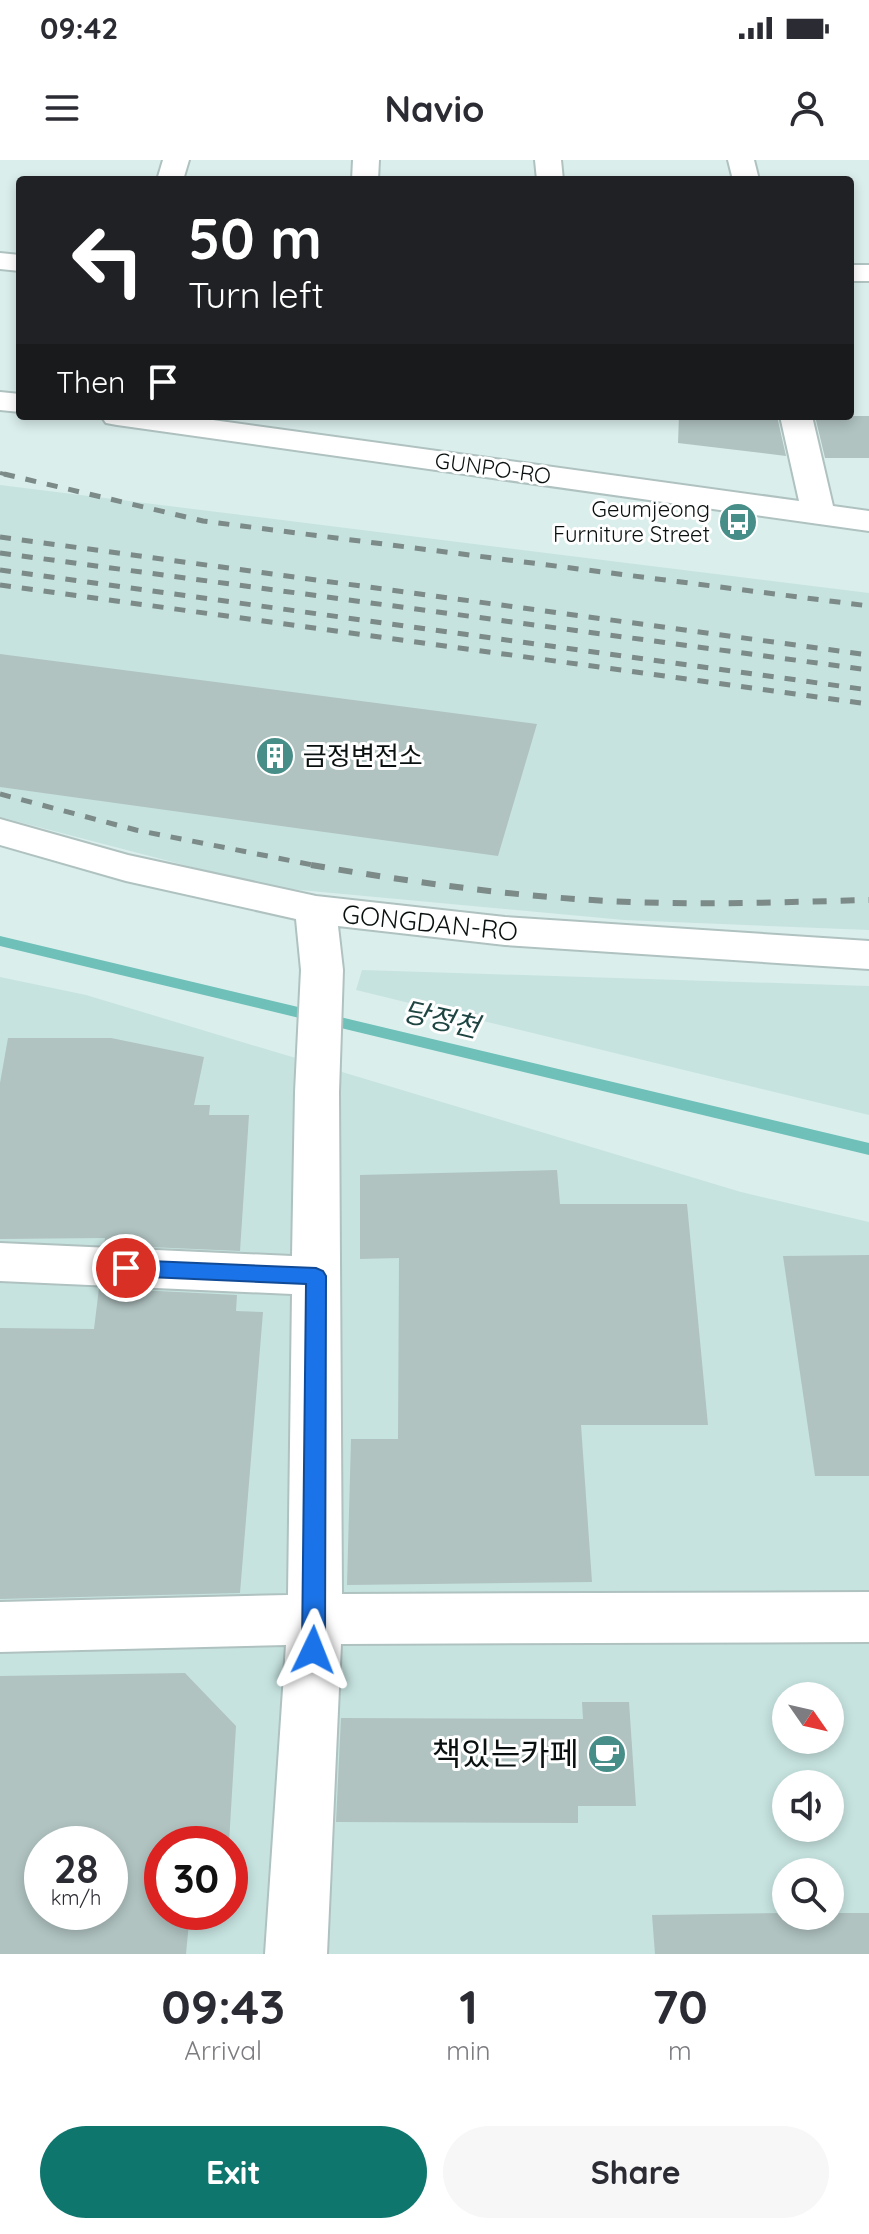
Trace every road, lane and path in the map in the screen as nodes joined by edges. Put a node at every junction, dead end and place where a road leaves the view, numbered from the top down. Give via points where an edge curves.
1 (146, 420) edge
2 (797, 420) edge
3 (818, 514) junction
4 (869, 521) edge
5 (0, 832) edge
6 (316, 910) junction
7 (869, 955) edge
8 (0, 1262) edge
9 (316, 1276) junction
10 (869, 1617) edge
11 (315, 1619) junction
12 (0, 1627) edge
13 (296, 1954) edge

1 - 3 street, GUNPO-RO
2 - 3 street
3 - 4 street, GUNPO-RO
5 - 6 street, GONGDAN-RO via 126,868
6 - 7 street, GONGDAN-RO via 536,934
6 - 9 street via 322,970
8 - 9 street
9 - 11 street
10 - 11 street
11 - 12 street
11 - 13 street

